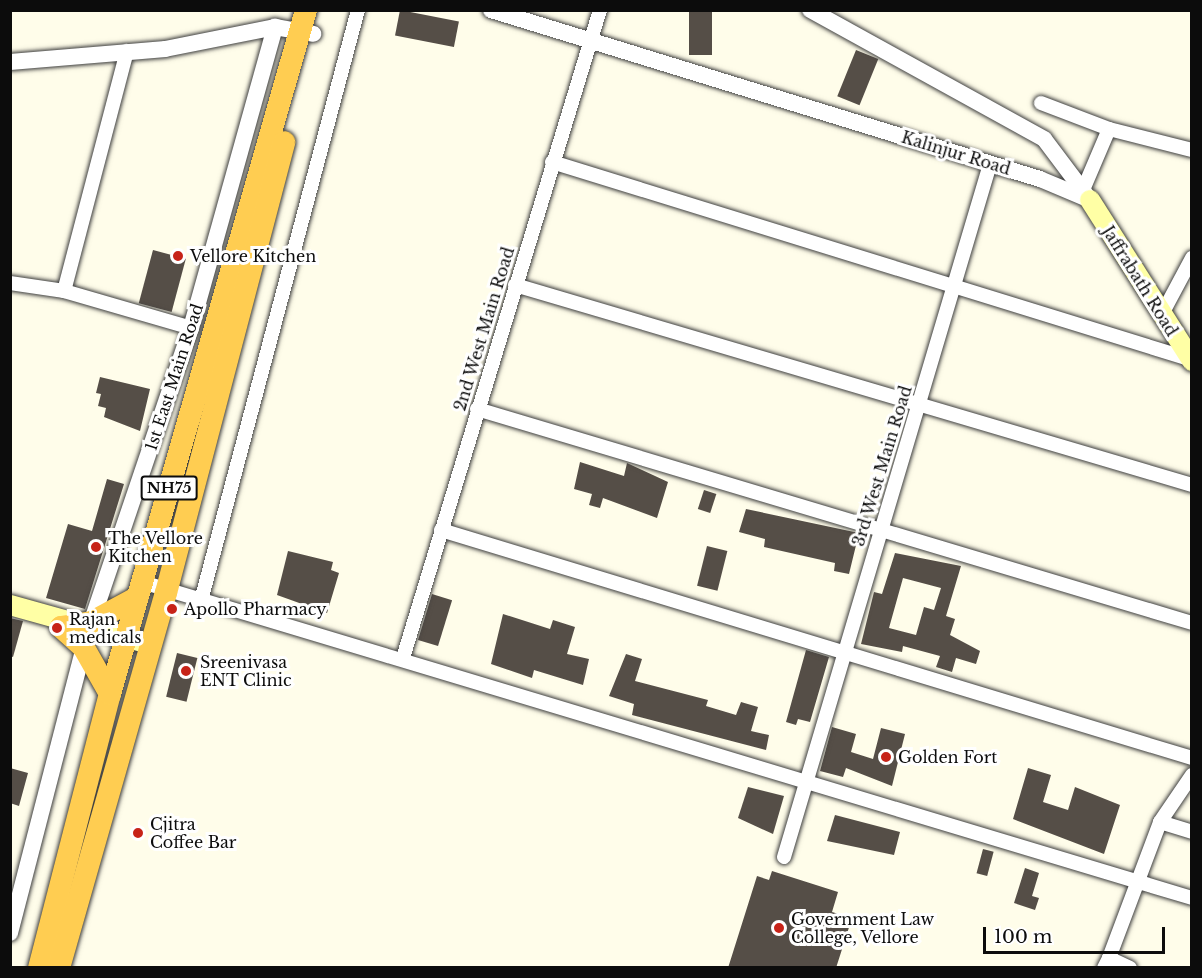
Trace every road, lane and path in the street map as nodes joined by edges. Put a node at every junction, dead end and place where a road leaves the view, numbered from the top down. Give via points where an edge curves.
1 (320, 10) edge
2 (358, 10) edge
3 (491, 10) edge
4 (600, 10) edge
5 (810, 10) edge
6 (307, 25) edge
7 (275, 27) junction
8 (593, 40) junction
9 (127, 51) junction
10 (10, 62) edge
11 (1041, 103) dead end
12 (1109, 129) junction
13 (1191, 150) edge
14 (552, 162) junction
15 (990, 164) junction
16 (1087, 195) junction
17 (1191, 258) edge
18 (1189, 274) edge
19 (10, 283) edge
20 (515, 285) junction
21 (955, 285) junction
22 (64, 291) junction
23 (1161, 316) junction
24 (191, 328) junction
25 (1190, 360) edge
26 (918, 405) junction
27 (477, 409) junction
28 (1191, 485) edge
29 (441, 530) junction
30 (880, 530) junction
31 (168, 588) junction
32 (140, 590) junction
33 (202, 597) junction
34 (10, 604) edge
35 (10, 612) edge
36 (1191, 623) edge
37 (82, 630) junction
38 (126, 641) junction
39 (149, 648) junction
40 (843, 652) junction
41 (403, 658) junction
42 (110, 694) junction
43 (1191, 758) edge
44 (1191, 775) edge
45 (804, 777) junction
46 (1160, 822) junction
47 (1191, 832) edge
48 (784, 857) dead end
49 (1138, 882) junction
50 (1191, 898) edge
51 (10, 933) edge
52 (1106, 963) edge
53 (39, 968) edge
54 (59, 968) edge
55 (1130, 968) edge

1 - 6 highway, NH75
2 - 33 street
3 - 8 street, Kalinjur Road
4 - 8 street, 2nd West Main Road
5 - 16 street via 1024,126 1063,159
6 - 7 street
6 - 31 highway, NH75
6 - 32 highway, NH75
7 - 9 street
7 - 24 street, 1st East Main Road
8 - 14 street, 2nd West Main Road
8 - 15 street, Kalinjur Road
9 - 10 street
9 - 22 street
11 - 12 street
12 - 13 street
12 - 16 street
14 - 20 street, 2nd West Main Road
14 - 21 street
15 - 16 street, Kalinjur Road
15 - 21 street, 3rd West Main Road
16 - 23 main road, Jaffrabath Road
17 - 18 street
18 - 23 street
19 - 22 street
20 - 26 street
20 - 27 street, 2nd West Main Road
21 - 25 street
21 - 26 street, 3rd West Main Road
22 - 24 street
23 - 25 main road, Jaffrabath Road
24 - 37 street, 1st East Main Road
26 - 28 street
26 - 30 street, 3rd West Main Road
27 - 29 street, 2nd West Main Road
27 - 30 street
29 - 40 street
29 - 41 street, 2nd West Main Road
30 - 36 street
30 - 40 street, 3rd West Main Road
31 - 32 street
31 - 33 street
31 - 39 highway, NH75
32 - 37 highway
32 - 38 highway, NH75
33 - 41 street
34 - 37 main road
35 - 37 main road
37 - 38 main road
37 - 42 highway
37 - 51 street, 1st East Main Road
38 - 39 main road
38 - 42 highway, NH75
39 - 54 highway, NH75
40 - 43 street
40 - 45 street, 3rd West Main Road
41 - 45 street
42 - 53 highway, NH75
44 - 46 street
45 - 48 street, 3rd West Main Road
45 - 49 street
46 - 47 street
46 - 49 street
49 - 50 street
49 - 52 street
52 - 55 street

